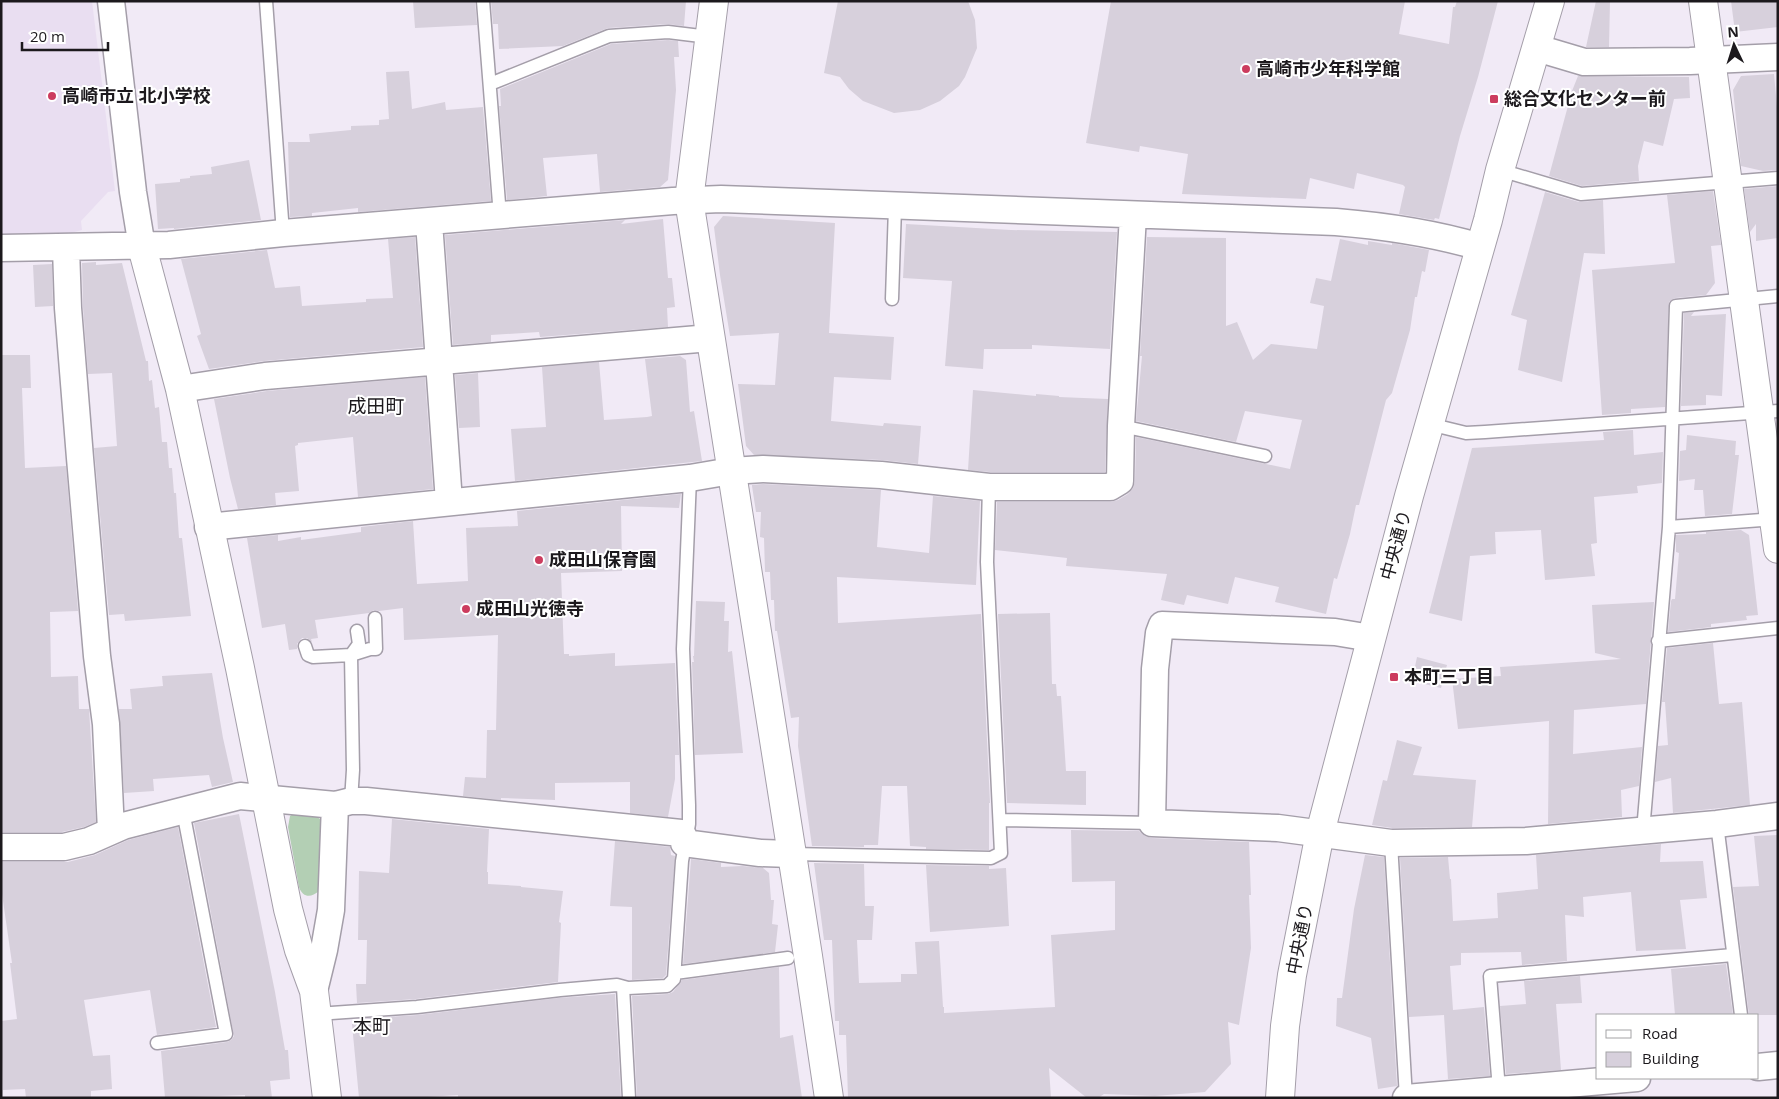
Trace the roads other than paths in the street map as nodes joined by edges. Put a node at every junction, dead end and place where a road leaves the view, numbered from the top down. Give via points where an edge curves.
1 (111, 1) edge
2 (266, 1) edge
3 (483, 1) edge
4 (714, 1) edge
5 (1550, 1) edge
6 (1703, 1) edge
7 (709, 37) junction
8 (1537, 48) junction
9 (1778, 57) edge
10 (1710, 60) junction
11 (490, 84) junction
12 (1500, 170) junction
13 (1778, 178) edge
14 (1726, 182) junction
15 (689, 200) junction
16 (895, 207) junction
17 (1133, 215) junction
18 (500, 216) junction
19 (429, 222) junction
20 (283, 233) junction
21 (142, 246) junction
22 (1480, 247) junction
23 (1, 248) edge
24 (66, 248) junction
25 (1778, 296) edge
26 (1743, 298) junction
27 (892, 300) dead end
28 (710, 338) junction
29 (439, 361) junction
30 (180, 389) junction
31 (1768, 412) edge
32 (1673, 418) junction
33 (1429, 424) junction
34 (1121, 426) junction
35 (1265, 456) dead end
36 (731, 471) junction
37 (690, 478) junction
38 (989, 487) junction
39 (449, 502) junction
40 (1776, 519) edge
41 (1669, 527) junction
42 (208, 528) junction
43 (1778, 549) edge
44 (375, 618) dead end
45 (1778, 628) edge
46 (357, 631) dead end
47 (1371, 638) junction
48 (1658, 641) junction
49 (305, 646) dead end
50 (351, 655) junction
51 (267, 798) junction
52 (343, 803) junction
53 (182, 810) junction
54 (1771, 817) edge
55 (1000, 820) junction
56 (1152, 823) junction
57 (1717, 824) junction
58 (111, 831) junction
59 (1643, 831) junction
60 (1320, 832) junction
61 (684, 843) junction
62 (1391, 843) junction
63 (1, 847) edge
64 (791, 854) junction
65 (1733, 955) junction
66 (788, 958) dead end
67 (675, 973) junction
68 (623, 987) junction
69 (315, 1003) junction
70 (1741, 1014) edge
71 (157, 1043) dead end
72 (1778, 1065) edge
73 (1759, 1067) edge
74 (1626, 1079) edge
75 (1499, 1090) junction
76 (328, 1098) edge
77 (630, 1098) edge
78 (829, 1098) edge
79 (1280, 1098) edge
80 (1406, 1098) edge

1 - 21 street
2 - 20 lane
3 - 11 lane
4 - 7 street
5 - 8 street, 中央通り
6 - 10 street
7 - 11 lane via 668,32 609,36
7 - 15 street
8 - 10 street via 1584,62
8 - 12 street, 中央通り
9 - 10 street
10 - 14 street
11 - 18 lane
12 - 14 lane via 1581,194
12 - 22 street, 中央通り
13 - 14 lane
14 - 26 street
15 - 16 street
15 - 18 street
15 - 28 street
16 - 17 street
16 - 27 lane
17 - 22 street via 1384,226 1446,237
17 - 34 street
18 - 19 street
19 - 20 street
19 - 29 street
20 - 21 street
21 - 24 street
21 - 30 street
22 - 33 street, 中央通り
23 - 24 street
24 - 58 street via 80,458 106,724
25 - 26 lane
26 - 31 street
26 - 32 lane via 1676,306
28 - 29 street
28 - 36 street
29 - 30 street via 264,376
29 - 39 street
30 - 42 street
31 - 32 lane
31 - 40 street
32 - 33 lane via 1466,433
32 - 41 lane
33 - 47 street, 中央通り
34 - 35 lane
34 - 38 street via 1120,481 1110,487
36 - 37 street
36 - 38 street via 763,468 881,475
36 - 64 street
37 - 39 street
37 - 61 lane via 683,648 689,824
38 - 55 lane via 987,562
39 - 42 street
40 - 41 lane
40 - 43 street
41 - 48 lane
42 - 51 street
44 - 50 lane via 376,649
45 - 48 lane
46 - 50 lane via 358,644
47 - 56 street via 1335,632 1162,625 1155,669
47 - 60 street, 中央通り
48 - 59 lane
49 - 50 lane via 308,655 313,657
50 - 52 lane via 353,770
51 - 52 street
51 - 53 street via 240,796
51 - 69 street via 288,910
52 - 61 street via 366,801 682,833
52 - 69 street via 331,910
53 - 58 street
53 - 71 lane via 226,1034
54 - 57 street
55 - 56 lane
55 - 64 lane via 1001,853 991,858
56 - 60 street
57 - 59 street
57 - 65 lane
58 - 63 street via 89,842 64,847
59 - 62 street via 1526,841
60 - 62 street
60 - 79 street, 中央通り via 1292,975
61 - 64 street
61 - 67 lane
62 - 80 lane
64 - 78 street
65 - 70 lane
65 - 75 lane via 1490,976
66 - 67 lane
67 - 68 lane via 667,986
68 - 69 lane via 560,990 448,1004
68 - 77 lane
69 - 76 street
72 - 73 street
74 - 75 street
75 - 80 street

